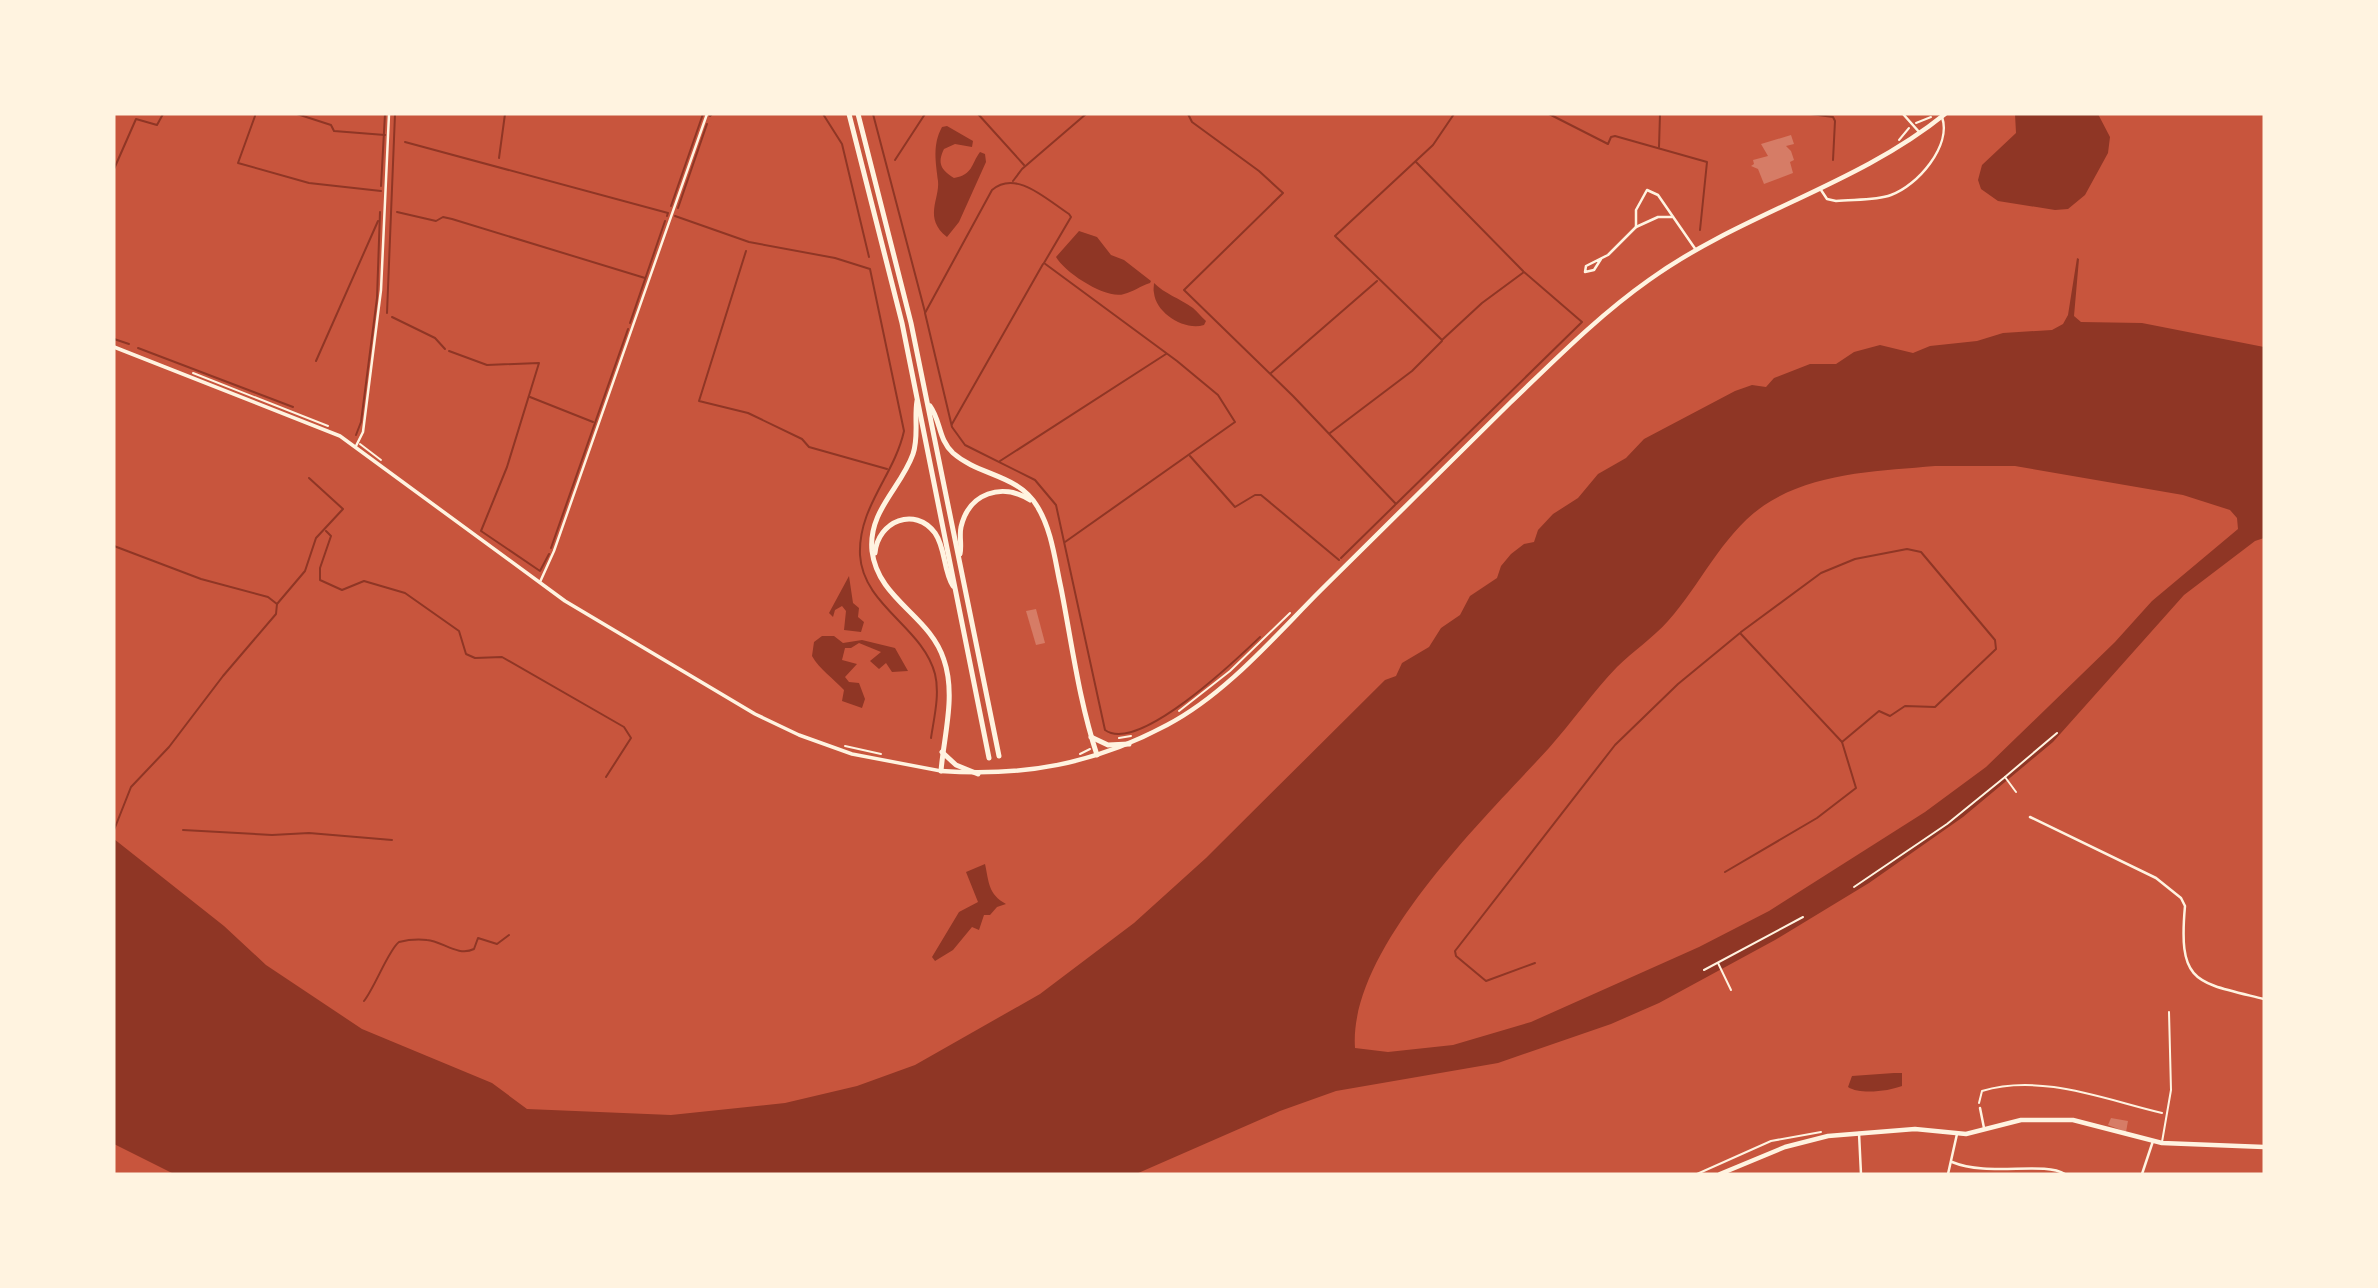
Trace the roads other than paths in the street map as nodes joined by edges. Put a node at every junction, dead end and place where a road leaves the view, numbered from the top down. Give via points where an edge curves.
1 (389, 114) edge
2 (707, 114) edge
3 (849, 114) edge
4 (858, 114) edge
5 (1903, 114) edge
6 (1944, 115) edge
7 (1920, 133) junction
8 (1821, 190) junction
9 (1675, 218) junction
10 (1636, 227) junction
11 (1696, 250) junction
12 (1601, 259) junction
13 (114, 347) edge
14 (918, 398) junction
15 (928, 404) junction
16 (357, 444) junction
17 (1037, 506) junction
18 (959, 560) junction
19 (875, 563) junction
20 (539, 583) junction
21 (956, 589) junction
22 (1091, 737) junction
23 (1129, 744) junction
24 (942, 752) junction
25 (1097, 755) junction
26 (999, 756) dead end
27 (989, 758) dead end
28 (941, 771) junction
29 (978, 774) junction
30 (2030, 817) dead end
31 (2264, 999) edge
32 (2169, 1012) dead end
33 (1980, 1108) road end
34 (1984, 1128) junction
35 (1859, 1133) junction
36 (1957, 1134) junction
37 (2153, 1142) junction
38 (2162, 1143) junction
39 (2264, 1147) edge
40 (1952, 1162) junction
41 (1727, 1173) edge
42 (1720, 1174) edge
43 (1861, 1174) edge
44 (1948, 1174) edge
45 (2065, 1174) edge
46 (2143, 1174) edge

1 - 16 street via 381,290 372,376
2 - 20 street
3 - 14 highway
4 - 15 highway via 901,277
5 - 7 street
6 - 7 main road
6 - 8 street via 1944,131 1932,159 1914,180 1891,195 1836,201 1827,199
7 - 8 main road
8 - 11 main road
9 - 10 street via 1658,216
9 - 10 street via 1658,195 1647,190 1636,210
9 - 11 street
10 - 12 street
11 - 23 main road via 1650,279 1582,334 1216,690 1171,723
12 - 12 street via 1586,266 1585,272 1594,270
13 - 16 street
14 - 19 highway via 914,453 882,506 873,531
14 - 21 highway
15 - 17 highway via 949,449 967,463 1011,481
15 - 18 highway
16 - 20 street
17 - 18 highway via 1002,490 982,496 965,516
17 - 22 highway via 1056,562
18 - 26 highway
19 - 21 highway via 882,531 897,521 915,519 939,539
19 - 24 highway via 884,587 928,631 944,660 949,691
20 - 28 street via 674,668 786,730 852,754
21 - 27 highway
22 - 23 highway via 1108,745
22 - 25 highway
23 - 25 main road
24 - 28 highway
24 - 29 highway via 956,765
25 - 29 main road via 1029,772
28 - 29 main road
30 - 31 street via 2168,887 2185,906 2183,947 2193,974 2207,984
32 - 38 lane via 2172,1074
33 - 34 street
34 - 36 main road
34 - 37 main road via 2021,1120 2073,1120
35 - 36 main road via 1915,1129
35 - 41 main road via 1798,1142
35 - 43 street
36 - 40 street
37 - 38 main road
37 - 46 street
38 - 39 main road
40 - 44 street
40 - 45 street via 1980,1170
41 - 42 main road

